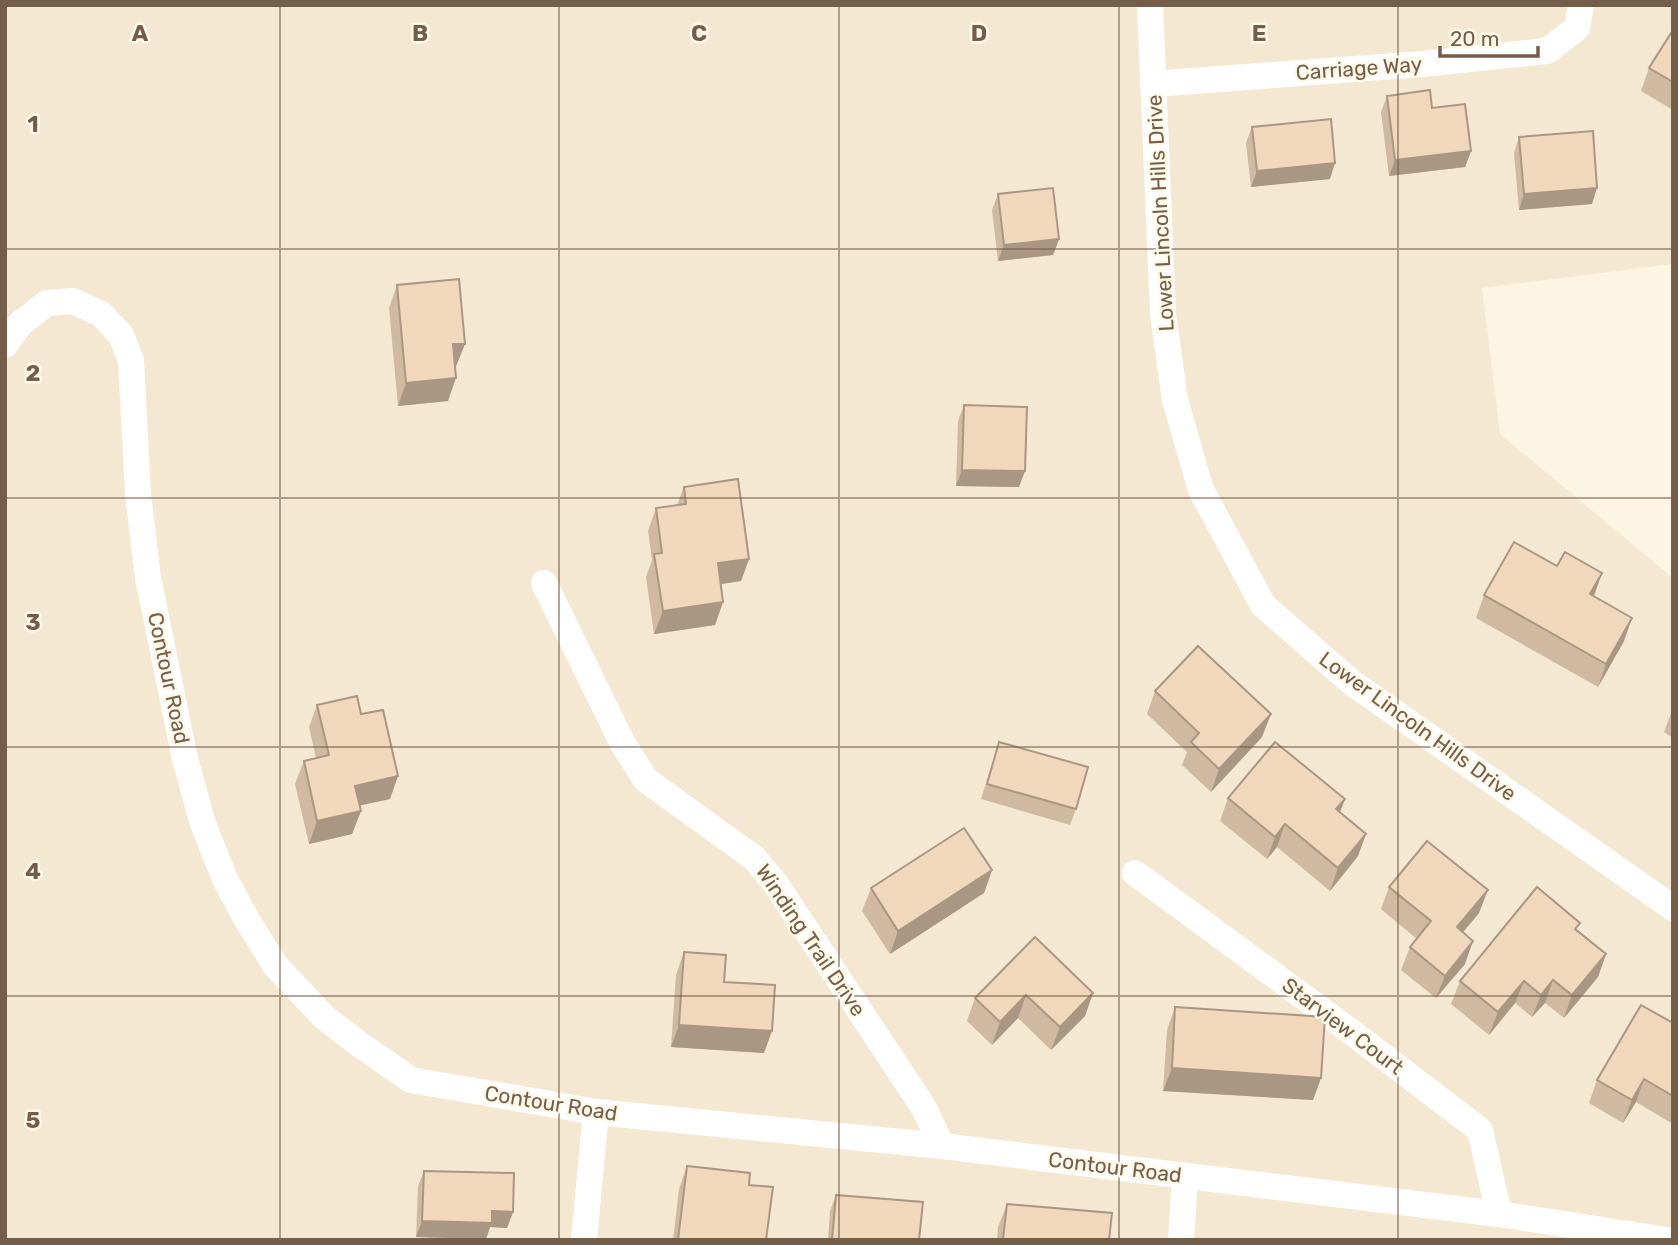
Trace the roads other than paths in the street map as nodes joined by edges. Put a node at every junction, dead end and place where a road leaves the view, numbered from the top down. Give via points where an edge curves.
1 (1150, 5) edge
2 (1581, 5) edge
3 (1153, 84) junction
4 (5, 345) edge
5 (544, 583) dead end
6 (1135, 873) dead end
7 (1673, 908) edge
8 (596, 1112) junction
9 (942, 1146) junction
10 (1185, 1176) junction
11 (1499, 1214) junction
12 (584, 1240) edge
13 (1181, 1240) edge
14 (1667, 1240) edge

1 - 3 street, Lower Lincoln Hills Drive
2 - 3 street, Carriage Way via 1577,28 1547,51
3 - 7 street, Lower Lincoln Hills Drive via 1163,314 1175,400 1201,489 1263,605 1351,682
4 - 8 street, Contour Road via 20,324 47,303 73,301 102,314 121,335 131,360 148,578 185,759 225,879 275,965 324,1017 411,1080
5 - 9 street, Winding Trail Drive via 623,744 646,779 754,858 775,883 924,1108
6 - 11 street, Starview Court via 1480,1130
8 - 9 street, Contour Road
8 - 12 street
9 - 10 street, Contour Road
10 - 11 street, Contour Road
10 - 13 street
11 - 14 street, Contour Road

